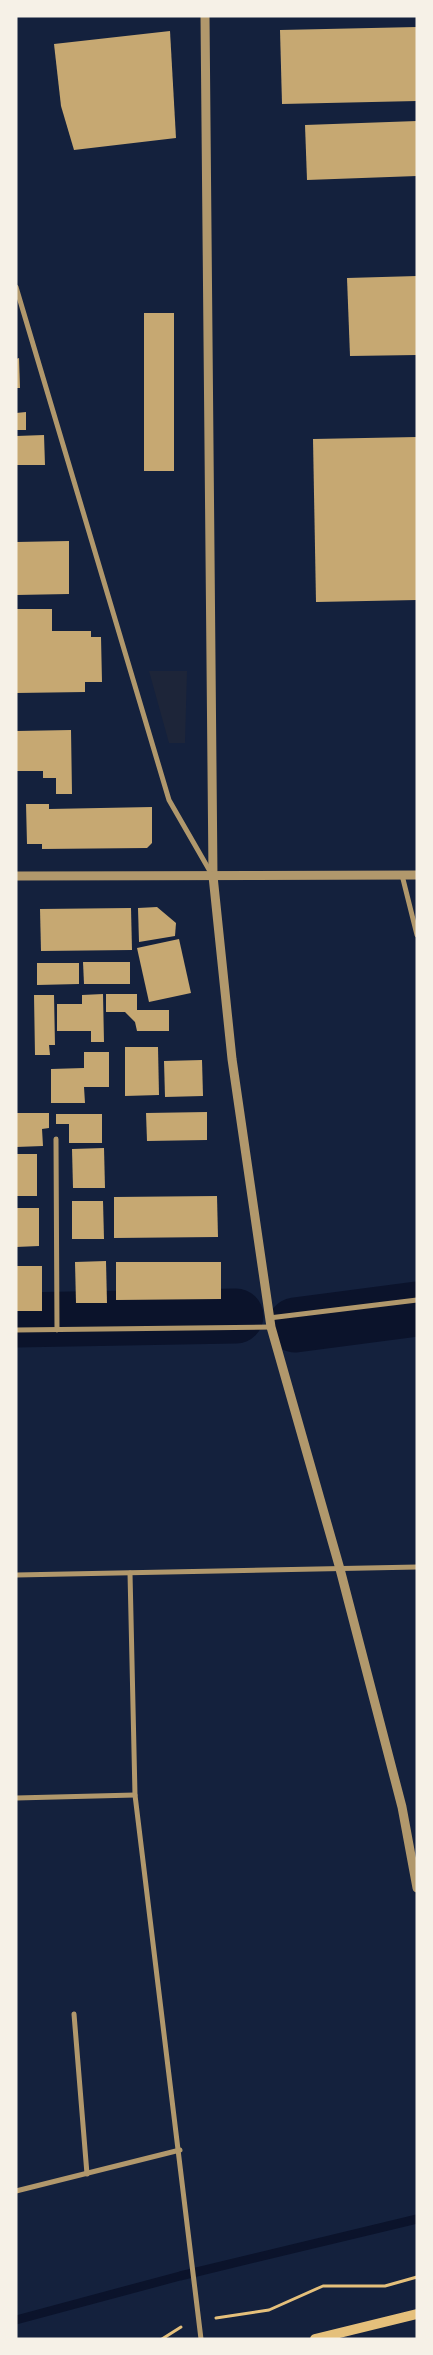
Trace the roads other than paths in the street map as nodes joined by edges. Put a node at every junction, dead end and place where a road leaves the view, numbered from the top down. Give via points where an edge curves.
1 (204, 16) edge
2 (16, 287) edge
3 (417, 874) edge
4 (402, 875) junction
5 (16, 876) edge
6 (213, 876) junction
7 (417, 935) edge
8 (56, 1139) dead end
9 (417, 1300) edge
10 (270, 1322) junction
11 (16, 1330) edge
12 (57, 1330) junction
13 (417, 1567) edge
14 (340, 1569) junction
15 (130, 1573) junction
16 (16, 1575) edge
17 (135, 1795) junction
18 (16, 1798) edge
19 (417, 1888) edge
20 (74, 2014) dead end
21 (180, 2150) junction
22 (87, 2174) junction
23 (16, 2191) edge
24 (417, 2314) edge
25 (201, 2339) edge
26 (316, 2339) edge

1 - 6 street
2 - 6 street via 169,800
3 - 4 street
4 - 6 street
4 - 7 street
5 - 6 street
6 - 10 street via 232,1059
8 - 12 street
9 - 10 street
10 - 12 street
10 - 14 street
11 - 12 street
13 - 14 street
14 - 15 street
14 - 19 street via 402,1807
15 - 16 street
15 - 17 street
17 - 18 street
17 - 21 street
20 - 22 street
21 - 22 street
21 - 25 street
22 - 23 street
24 - 26 main road

